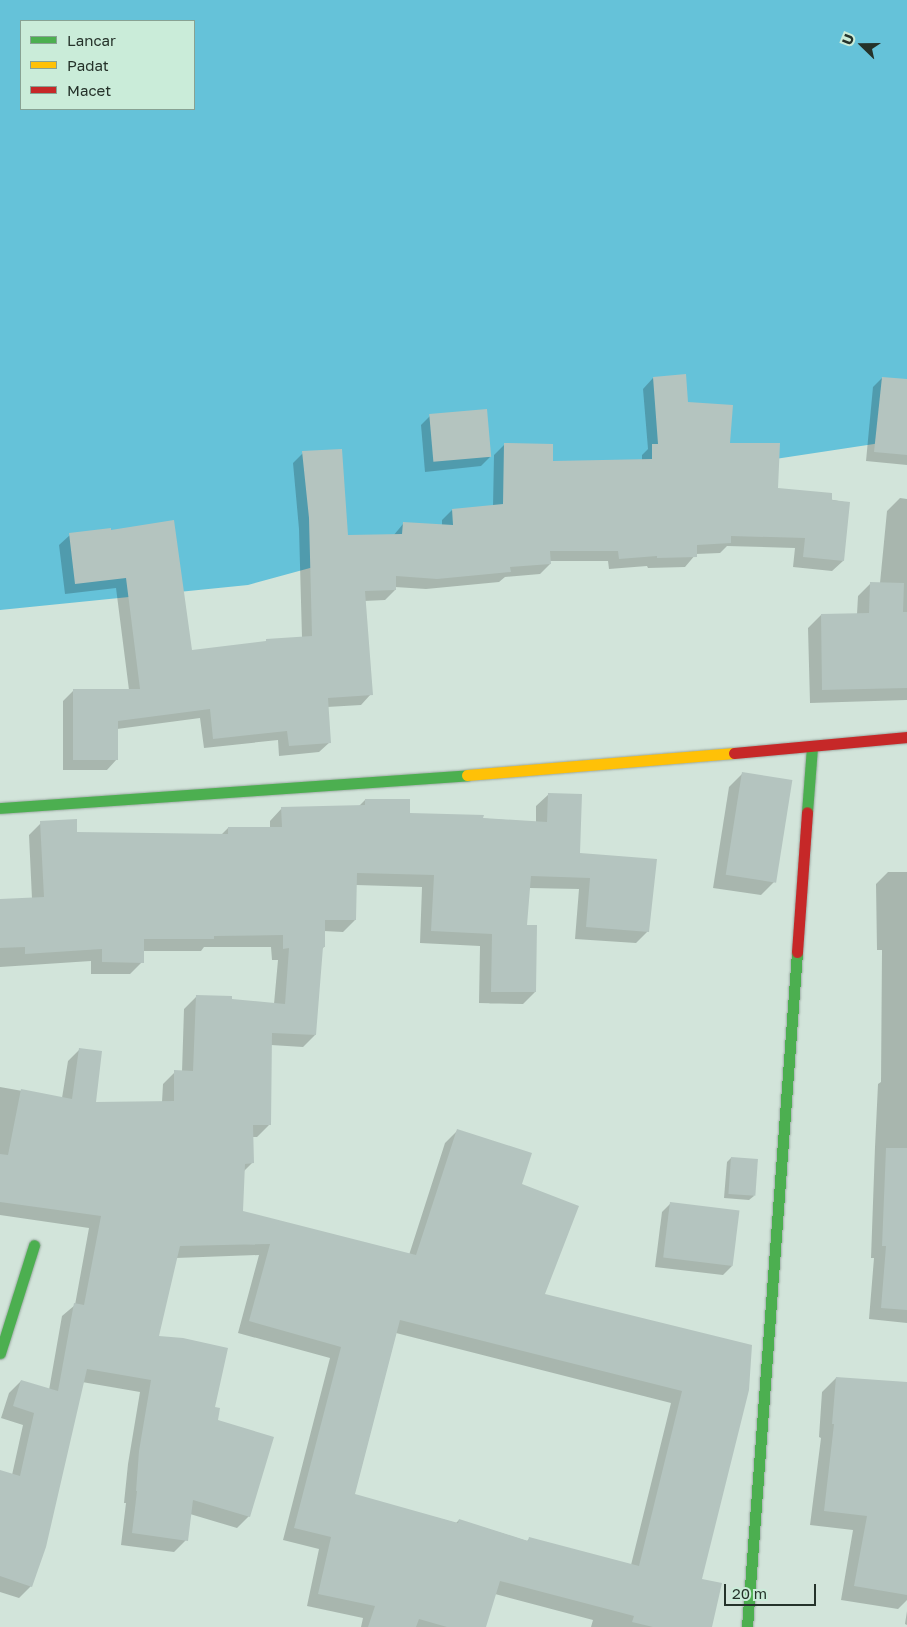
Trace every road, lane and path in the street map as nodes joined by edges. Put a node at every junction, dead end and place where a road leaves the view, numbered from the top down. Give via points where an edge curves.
1 (907, 737) edge
2 (812, 747) junction
3 (0, 808) edge
4 (34, 1245) dead end
5 (0, 1353) edge
6 (747, 1627) edge

1 - 2 main road
2 - 3 main road via 394,781
2 - 6 main road
4 - 5 main road

